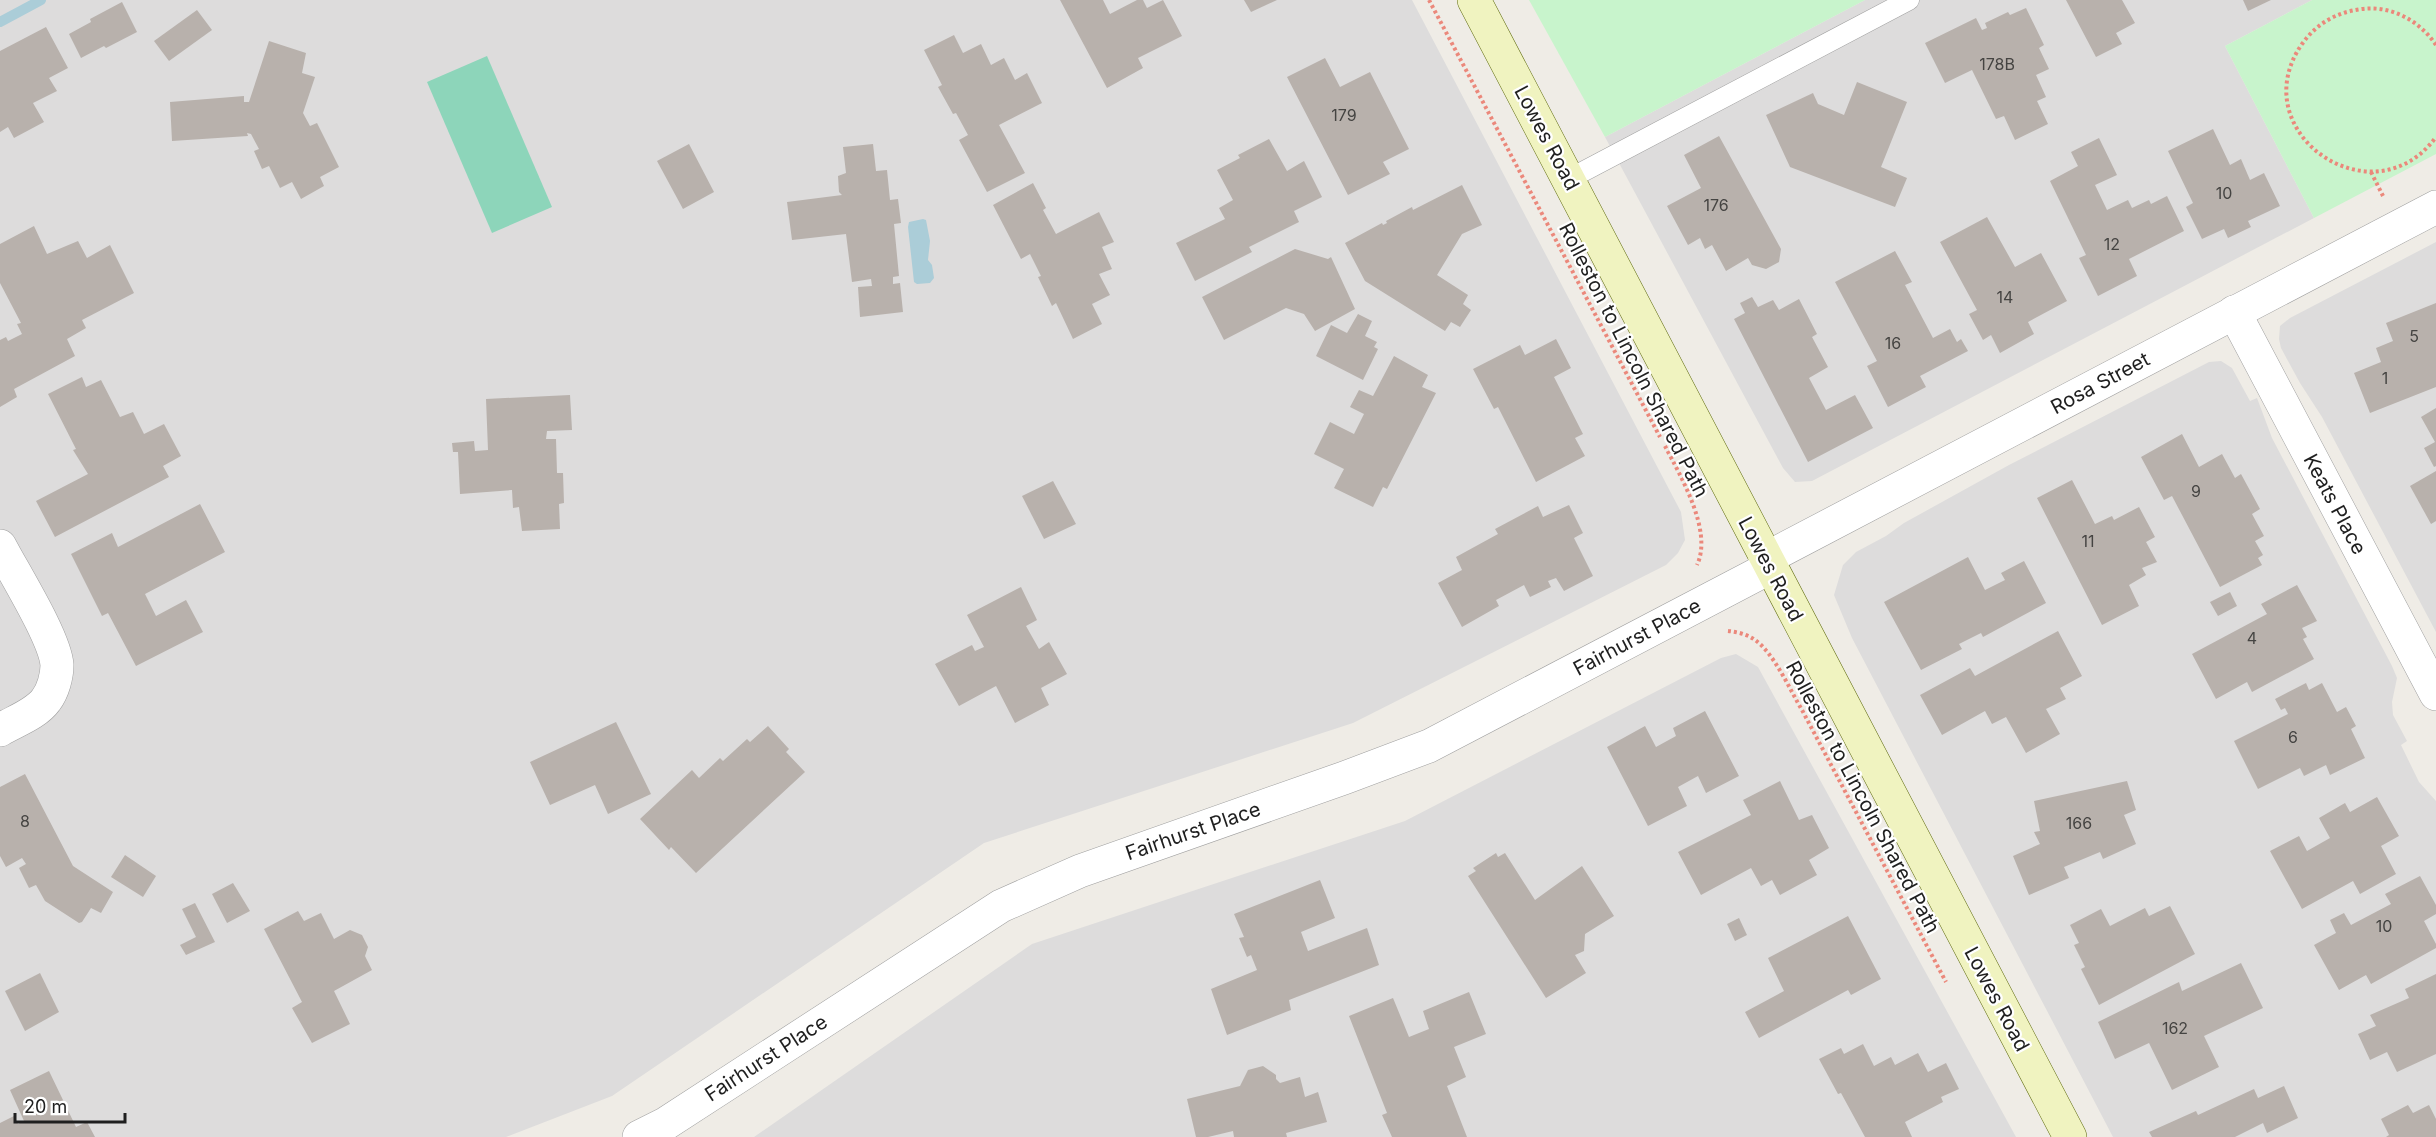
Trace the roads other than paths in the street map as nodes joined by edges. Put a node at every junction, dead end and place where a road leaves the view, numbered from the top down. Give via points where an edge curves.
1 (1474, 0) edge
2 (1909, 0) edge
3 (1569, 179) junction
4 (2436, 207) edge
5 (2234, 312) junction
6 (0, 546) edge
7 (1767, 563) junction
8 (2436, 694) edge
9 (0, 729) edge
10 (639, 1137) edge
11 (2070, 1137) edge

1 - 3 main road, Lowes Road
2 - 3 lane
3 - 7 main road, Lowes Road
4 - 5 street, Rosa Street
5 - 7 street, Rosa Street
5 - 8 street, Keats Place
6 - 9 street via 52,645 57,666 46,701
7 - 10 street, Fairhurst Place via 1429,746 1080,871 1001,906 665,1124
7 - 11 main road, Lowes Road

